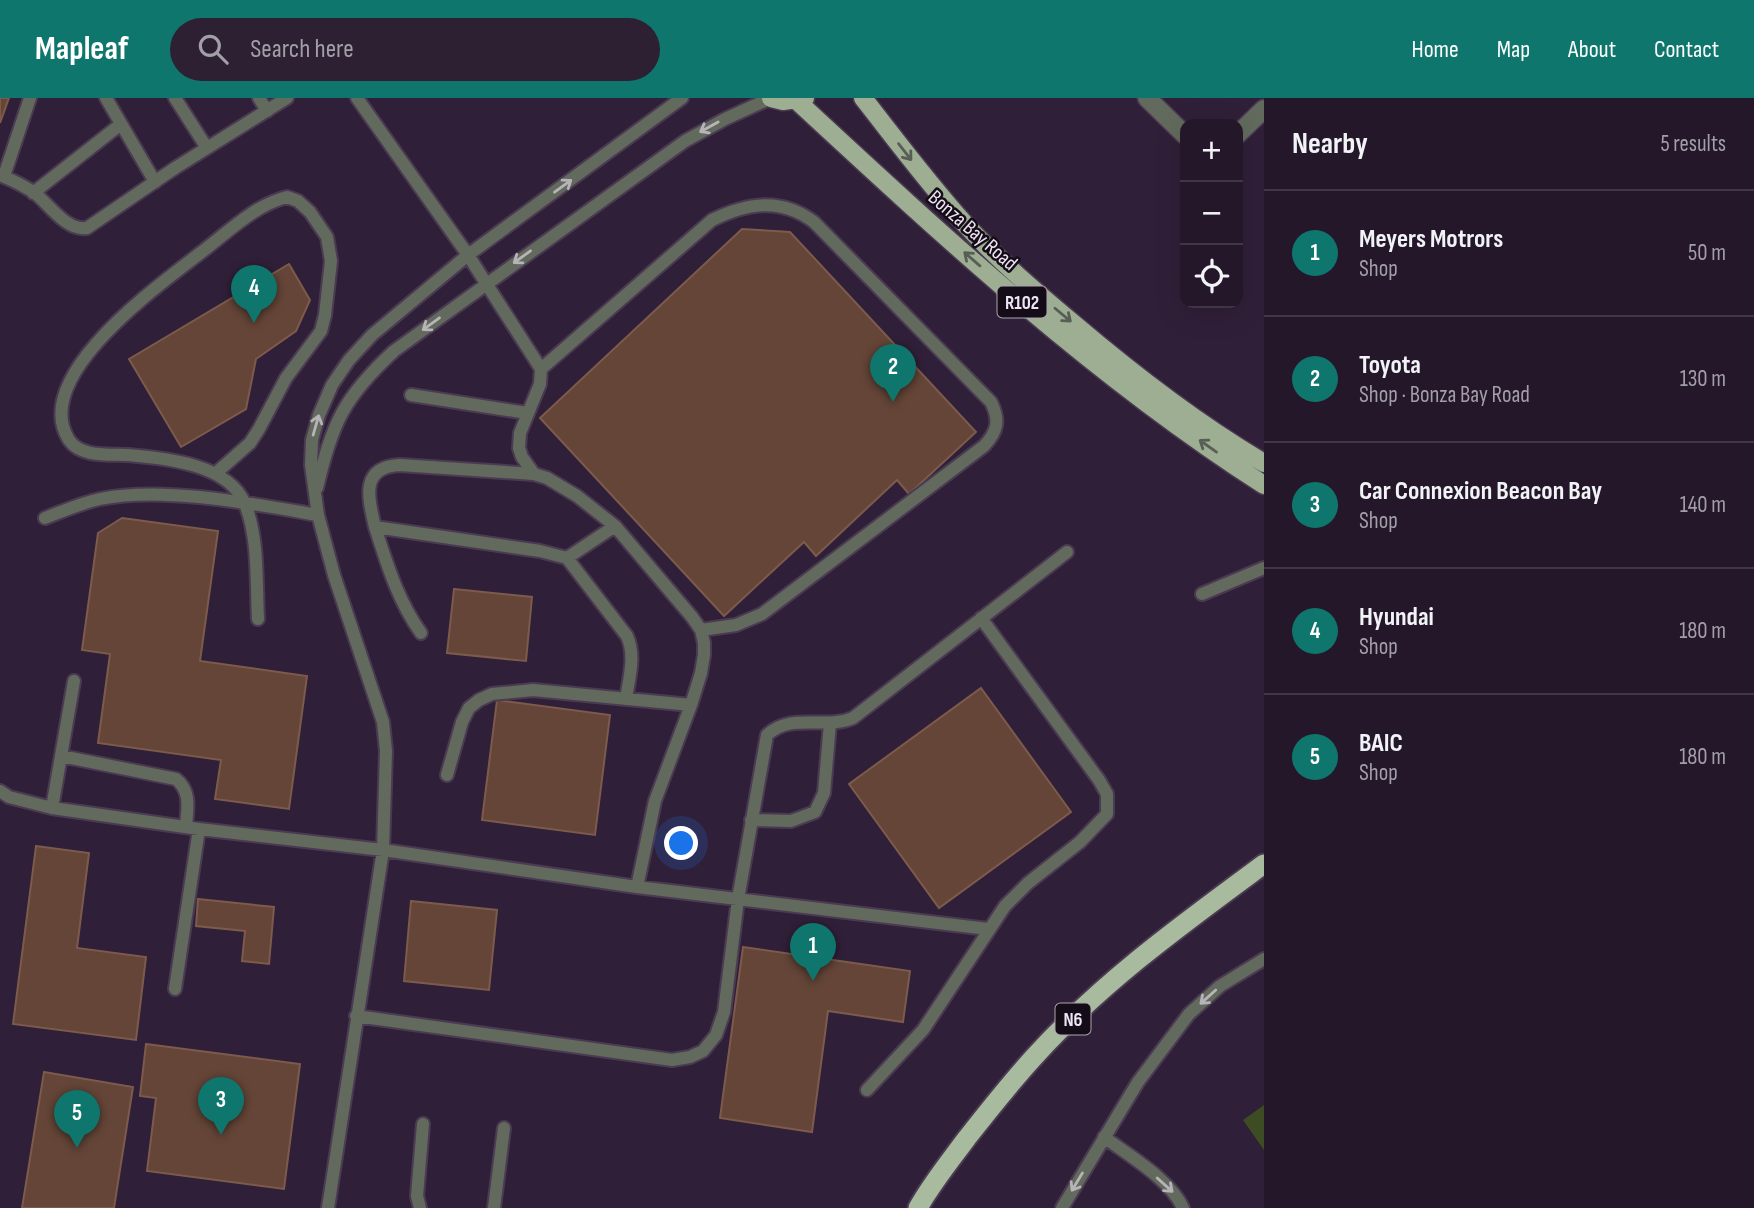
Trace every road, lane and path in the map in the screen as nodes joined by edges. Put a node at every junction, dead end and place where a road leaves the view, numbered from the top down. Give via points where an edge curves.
1 (30, 98) edge
2 (106, 98) edge
3 (175, 98) edge
4 (259, 98) edge
5 (287, 98) edge
6 (357, 98) edge
7 (682, 98) edge
8 (771, 98) edge
9 (863, 98) edge
10 (1147, 98) edge
11 (800, 99) edge
12 (1264, 109) edge
13 (267, 111) junction
14 (121, 124) junction
15 (1243, 129) edge
16 (1180, 131) edge
17 (207, 148) junction
18 (2, 175) edge
19 (155, 182) junction
20 (33, 192) junction
21 (468, 255) junction
22 (486, 284) junction
23 (541, 369) junction
24 (411, 395) dead end
25 (527, 413) junction
26 (1264, 463) edge
27 (216, 473) junction
28 (534, 474) junction
29 (1264, 485) edge
30 (316, 492) junction
31 (245, 503) junction
32 (318, 514) junction
33 (45, 518) dead end
34 (615, 526) junction
35 (375, 527) junction
36 (1067, 552) dead end
37 (566, 558) junction
38 (1264, 568) edge
39 (1202, 594) dead end
40 (981, 618) junction
41 (258, 619) dead end
42 (701, 630) junction
43 (421, 633) dead end
44 (74, 681) dead end
45 (626, 699) junction
46 (691, 705) junction
47 (830, 723) junction
48 (61, 756) junction
49 (447, 775) dead end
50 (0, 791) edge
51 (52, 808) junction
52 (751, 820) junction
53 (193, 828) junction
54 (383, 850) junction
55 (1264, 864) edge
56 (637, 887) junction
57 (738, 899) junction
58 (988, 929) junction
59 (1264, 959) edge
60 (175, 989) dead end
61 (356, 1016) junction
62 (867, 1090) dead end
63 (423, 1124) dead end
64 (504, 1129) dead end
65 (1104, 1137) junction
66 (925, 1205) edge
67 (1067, 1206) edge
68 (328, 1208) edge
69 (419, 1208) edge
70 (494, 1208) edge
71 (1182, 1208) edge

1 - 18 lane
2 - 14 lane
3 - 17 lane
4 - 13 lane
5 - 13 lane
6 - 21 lane
21 -> 7 lane
8 - 11 main road, Bonza Bay Road / R102
8 -> 22 lane via 685,141
9 -> 26 main road, Bonza Bay Road / R102 via 941,197 1024,282 1129,370
10 - 16 street
29 -> 11 main road, Bonza Bay Road / R102 via 1122,384 1035,314 905,201
12 - 15 street
13 - 17 lane
14 - 19 lane
14 - 20 lane
17 - 19 lane
18 - 20 lane
19 - 20 lane via 82,229
21 - 22 lane
30 -> 21 lane via 312,440 332,385 372,335
22 - 23 lane
22 -> 30 lane via 394,351 351,395 328,444
23 - 25 lane via 540,384
23 - 42 lane via 712,220 733,210 773,205 801,212 814,222 991,402 998,424 984,446 762,614 736,625
24 - 25 lane
25 - 28 lane via 519,448
27 - 27 lane via 182,463 76,448 64,429 63,401 81,366 114,322 263,206 287,197 310,212 327,237 331,261 321,331 286,377 250,443
27 - 31 lane
28 - 34 lane via 577,496
28 - 35 lane via 400,465 382,468 370,484
30 - 32 lane
31 - 32 lane
31 - 33 lane via 126,495
31 - 41 lane via 253,540
32 - 54 lane via 383,722
34 - 37 lane
34 - 42 lane
35 - 37 lane
35 - 43 lane via 397,591
36 - 40 lane
37 - 45 lane via 631,645
38 - 39 lane
40 - 47 lane via 853,718
40 - 58 lane via 1099,780 1109,805 1100,824 1028,883
42 - 46 lane via 704,655
44 - 48 lane
45 - 46 lane
45 - 49 lane via 533,690 492,694 469,708
46 - 56 lane via 655,802
47 - 52 lane via 784,723 767,735
47 - 52 lane via 824,793 815,812 791,821
48 - 51 lane
48 - 53 lane via 176,779 185,788
50 - 51 lane
51 - 53 lane
52 - 57 lane
53 - 54 lane
53 - 60 lane
54 - 56 lane
54 - 61 lane
55 - 66 highway, N6 via 1102,990 1035,1055 981,1120
56 - 57 lane
57 - 58 lane
57 - 61 lane via 724,1012 716,1034 703,1051 690,1057 672,1060
58 - 62 lane via 922,1030
59 -> 65 lane via 1220,986 1189,1014
61 - 68 lane
63 - 69 lane
64 - 70 lane
65 -> 67 lane
65 -> 71 lane via 1169,1188

